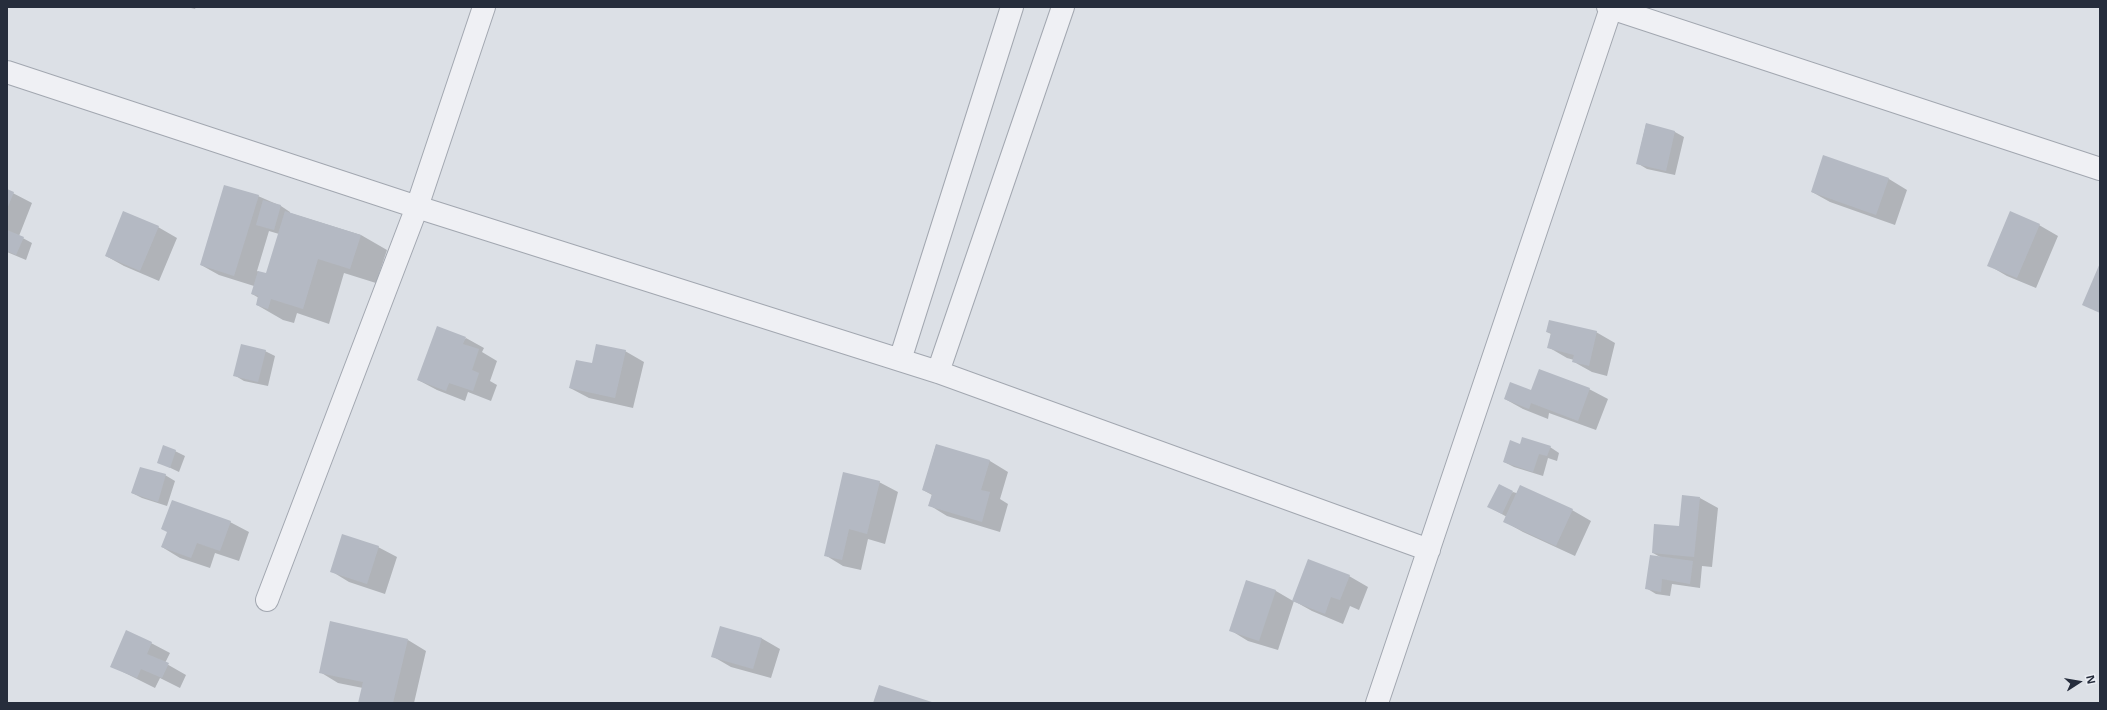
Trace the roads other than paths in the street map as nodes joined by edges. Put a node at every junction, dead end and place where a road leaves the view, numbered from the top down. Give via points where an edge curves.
1 (484, 7) edge
2 (1012, 7) edge
3 (1063, 7) edge
4 (1609, 8) edge
5 (7, 72) edge
6 (2100, 169) edge
7 (417, 207) junction
8 (900, 360) junction
9 (938, 372) junction
10 (1429, 550) junction
11 (267, 600) dead end
12 (1377, 703) edge

1 - 7 street
2 - 8 street
3 - 9 street
4 - 6 street
4 - 10 street
5 - 7 street
7 - 8 street
7 - 11 street
8 - 9 street
9 - 10 street
10 - 12 street

